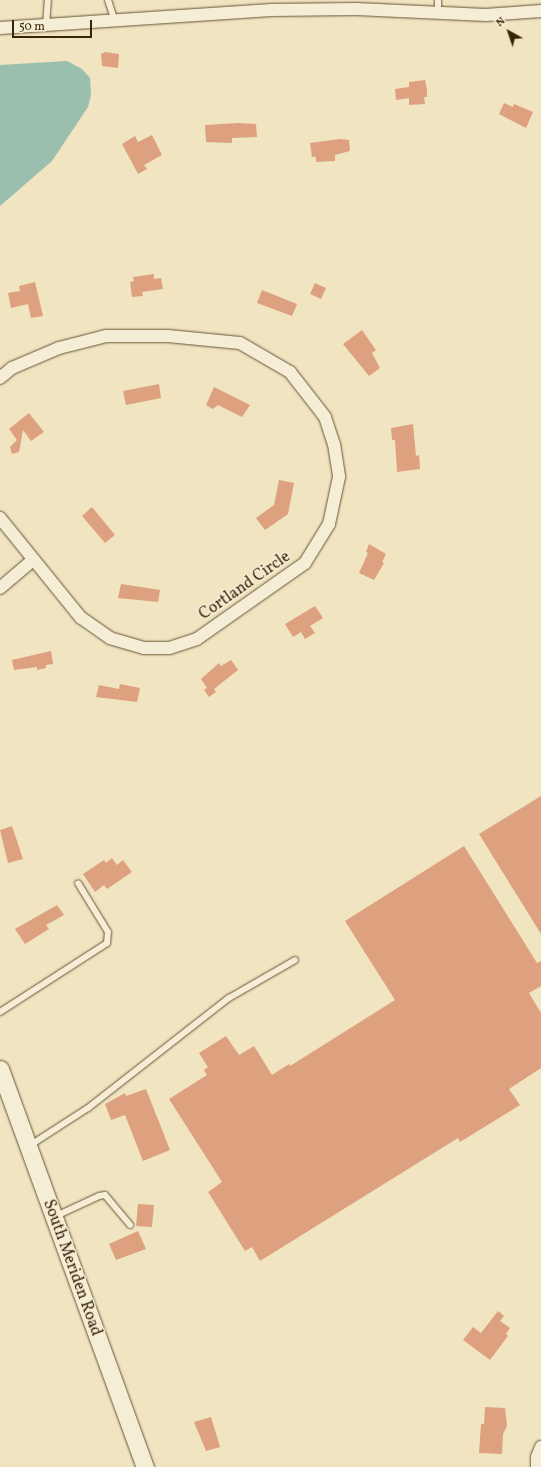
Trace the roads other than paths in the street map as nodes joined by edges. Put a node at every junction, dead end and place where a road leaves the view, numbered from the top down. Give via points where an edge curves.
1 (48, 0) edge
2 (108, 0) edge
3 (438, 0) edge
4 (541, 11) edge
5 (438, 14) junction
6 (115, 21) junction
7 (46, 26) junction
8 (0, 28) edge
9 (0, 378) edge
10 (0, 518) edge
11 (33, 560) junction
12 (0, 588) edge
13 (78, 883) dead end
14 (295, 960) dead end
15 (0, 1012) edge
16 (0, 1069) edge
17 (28, 1147) junction
18 (54, 1217) junction
19 (130, 1225) dead end
20 (541, 1447) edge
21 (145, 1467) edge
22 (537, 1467) edge

1 - 7 lane
2 - 6 lane
3 - 5 lane
4 - 5 street via 486,15
5 - 6 street via 310,9
6 - 7 street
7 - 8 street
9 - 11 street, Cortland Circle via 12,368 59,348 106,336 168,336 240,343 290,372 325,416 334,444 339,477 329,524 305,562 197,639 169,648 144,648 110,638 81,618
10 - 11 street, Cortland Circle
11 - 12 street
13 - 15 lane via 108,932 107,943
14 - 17 lane via 229,998 88,1108
16 - 17 main road, South Meriden Road
17 - 18 main road, South Meriden Road
18 - 19 lane via 99,1196 105,1196
18 - 21 main road, South Meriden Road
20 - 22 street

